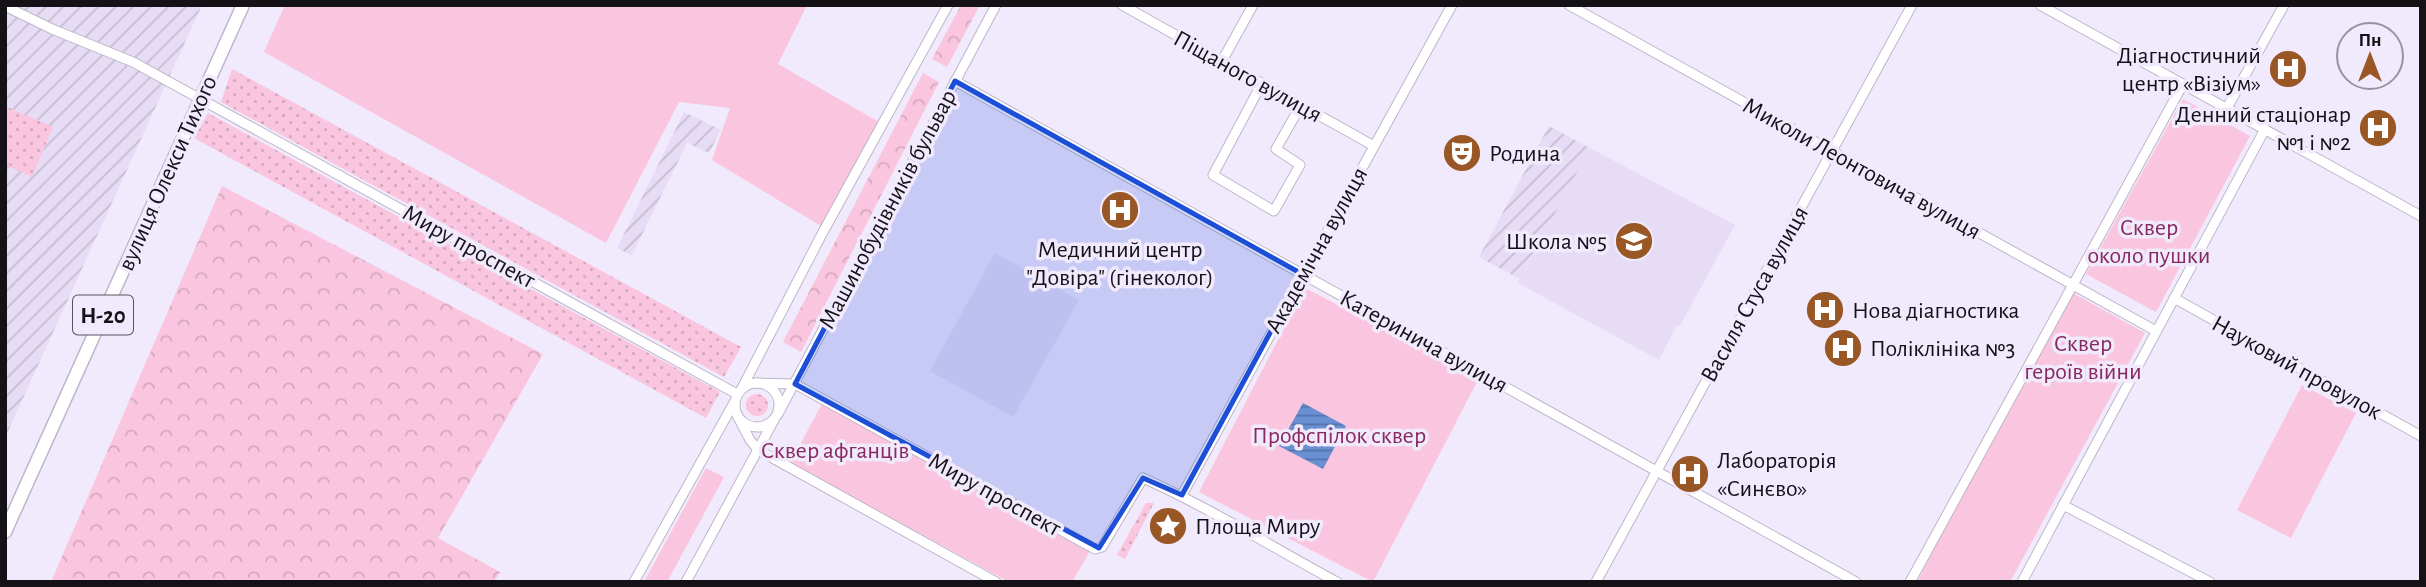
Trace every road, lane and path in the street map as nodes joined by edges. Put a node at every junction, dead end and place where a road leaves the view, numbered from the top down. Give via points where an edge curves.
1 (243, 5) edge
2 (948, 5) edge
3 (996, 5) edge
4 (1122, 5) edge
5 (1253, 5) edge
6 (1452, 5) edge
7 (1569, 5) edge
8 (1912, 5) edge
9 (2040, 5) edge
10 (2284, 5) edge
11 (5, 6) edge
12 (1222, 61) junction
13 (955, 81) junction
14 (1262, 83) junction
15 (2183, 84) junction
16 (201, 99) junction
17 (1301, 105) junction
18 (2227, 108) junction
19 (2265, 129) junction
20 (1374, 146) junction
21 (1832, 151) junction
22 (2421, 216) edge
23 (1302, 274) junction
24 (2073, 285) junction
25 (2174, 299) junction
26 (2156, 331) junction
27 (756, 383) junction
28 (795, 384) junction
29 (738, 394) junction
30 (737, 415) junction
31 (776, 417) junction
32 (2421, 436) edge
33 (758, 450) junction
34 (1658, 470) junction
35 (1182, 495) junction
36 (2063, 505) junction
37 (5, 532) edge
38 (634, 582) edge
39 (686, 582) edge
40 (996, 582) edge
41 (1337, 582) edge
42 (1596, 582) edge
43 (1856, 582) edge
44 (1910, 582) edge
45 (2022, 582) edge
46 (2210, 582) edge

1 - 16 main road, вулиця Олекси Тихого / Н-20
2 - 29 street, Машинобудівників бульвар
3 - 13 street, Машинобудівників бульвар
4 - 12 street, Піщаного вулиця
5 - 12 street
6 - 20 street, Академічна вулиця
7 - 21 street, Миколи Леонтовича вулиця
8 - 21 street, Василя Стуса вулиця
9 - 15 street
10 - 18 street
11 - 16 street, Миру проспект via 133,62
12 - 14 street, Піщаного вулиця
13 - 23 street, Катеринича вулиця
13 - 28 street, Машинобудівників бульвар
14 - 17 street, Піщаного вулиця
14 - 17 street via 1213,175 1275,211 1300,165 1276,149
15 - 18 street
15 - 24 street
16 - 29 street, Миру проспект
16 - 37 main road, вулиця Олекси Тихого / Н-20
17 - 20 street, Піщаного вулиця
18 - 19 street
19 - 22 street
19 - 25 street
20 - 23 street, Академічна вулиця
21 - 24 street, Миколи Леонтовича вулиця
21 - 34 street, Василя Стуса вулиця
23 - 34 street, Катеринича вулиця
23 - 35 street, Академічна вулиця
24 - 26 street, Миколи Леонтовича вулиця
24 - 44 street
25 - 26 street
25 - 32 street, Науковий провулок
26 - 36 street
27 - 28 street, Миру проспект
27 - 29 street
27 - 31 street via 775,392
28 - 31 street, Машинобудівників бульвар
28 - 35 street, Миру проспект via 1095,549 1102,547 1143,478
29 - 30 street
29 - 38 street, Машинобудівників бульвар
30 - 31 street via 754,427
30 - 33 street
31 - 33 street, Машинобудівників бульвар
33 - 39 street, Машинобудівників бульвар
33 - 40 street
34 - 42 street, Василя Стуса вулиця
34 - 43 street, Катеринича вулиця
35 - 41 street, Миру проспект
36 - 45 street
36 - 46 street

